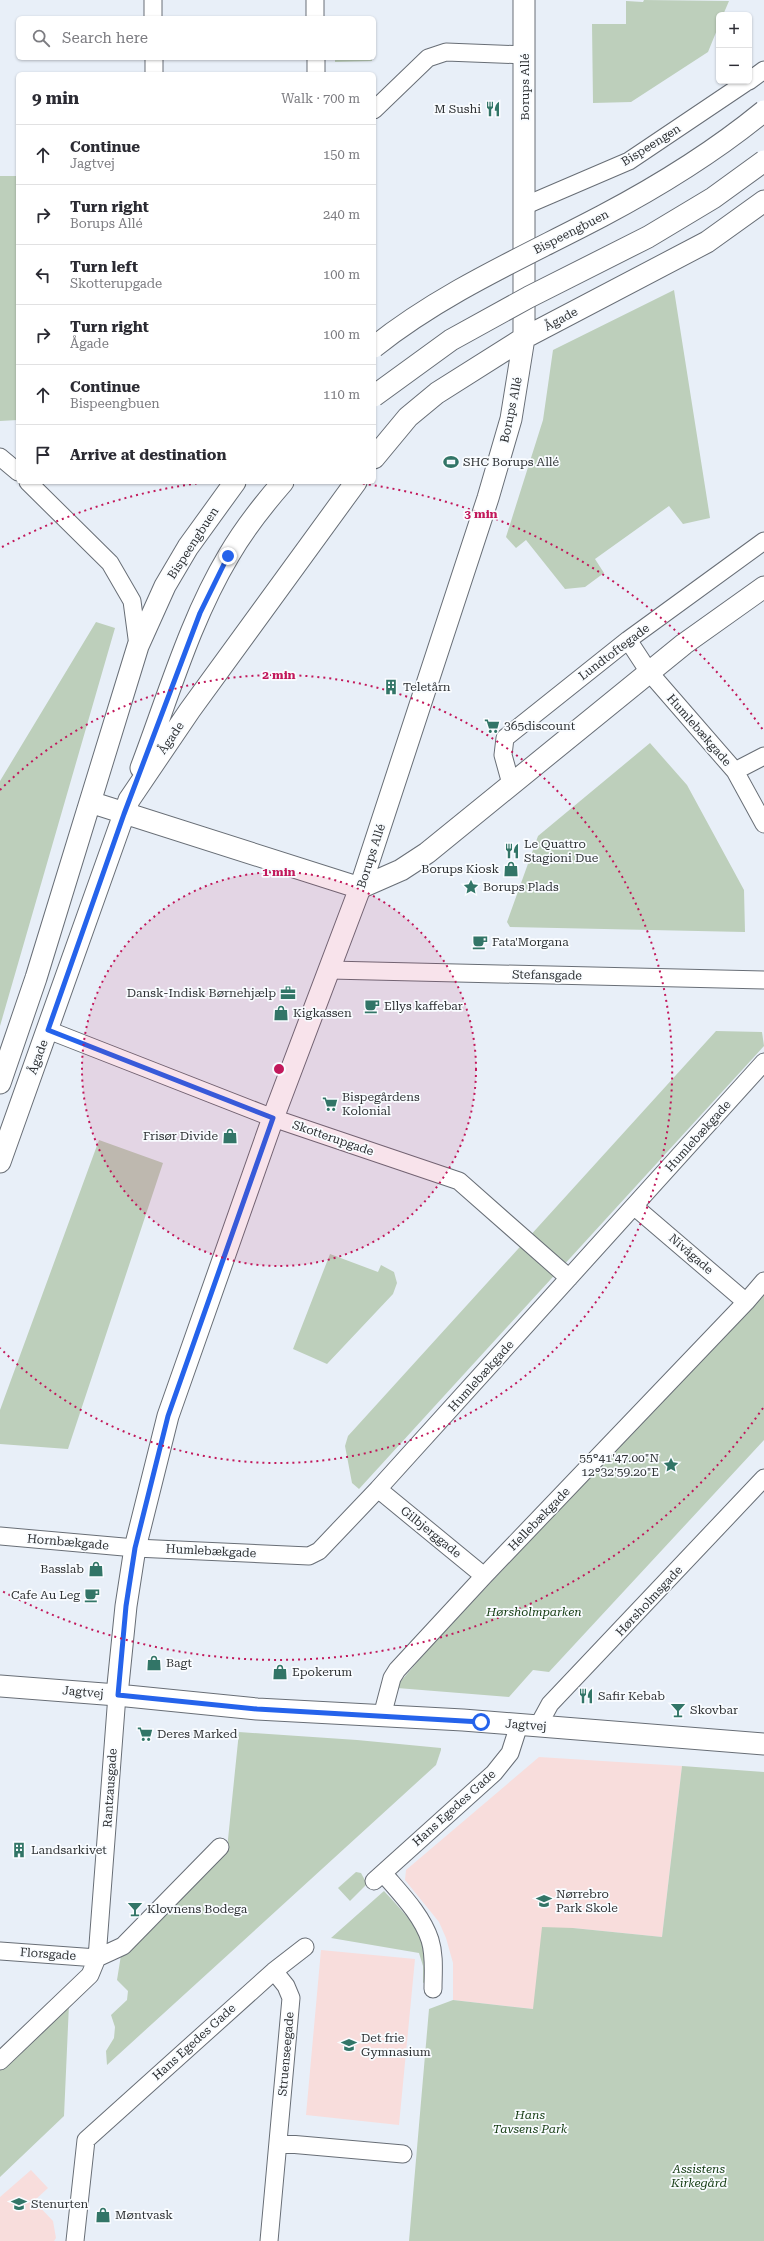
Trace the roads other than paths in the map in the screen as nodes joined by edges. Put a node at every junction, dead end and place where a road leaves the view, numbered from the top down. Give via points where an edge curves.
1 (153, 0) edge
2 (315, 0) edge
3 (524, 0) edge
4 (154, 16) edge
5 (315, 16) edge
6 (525, 54) junction
7 (154, 60) edge
8 (316, 60) edge
9 (764, 70) edge
10 (154, 72) edge
11 (316, 72) edge
12 (752, 79) edge
13 (744, 84) edge
14 (376, 108) edge
15 (764, 111) edge
16 (764, 161) edge
17 (764, 201) edge
18 (524, 206) junction
19 (524, 338) junction
20 (376, 346) edge
21 (376, 395) edge
22 (376, 456) edge
23 (30, 484) edge
24 (234, 484) edge
25 (281, 484) edge
26 (355, 484) edge
27 (764, 541) edge
28 (764, 587) edge
29 (628, 640) junction
30 (138, 646) junction
31 (649, 672) junction
32 (764, 756) edge
33 (735, 771) junction
34 (511, 784) junction
35 (90, 802) junction
36 (127, 807) junction
37 (764, 824) edge
38 (360, 888) junction
39 (330, 970) junction
40 (764, 980) edge
41 (48, 1030) junction
42 (764, 1062) edge
43 (0, 1083) edge
44 (273, 1118) junction
45 (0, 1162) edge
46 (635, 1207) junction
47 (569, 1278) junction
48 (764, 1281) edge
49 (746, 1302) junction
50 (764, 1478) edge
51 (378, 1489) junction
52 (0, 1536) edge
53 (135, 1548) junction
54 (484, 1576) junction
55 (0, 1686) edge
56 (118, 1695) junction
57 (382, 1716) junction
58 (528, 1725) junction
59 (764, 1744) edge
60 (220, 1847) dead end
61 (305, 1947) dead end
62 (0, 1951) edge
63 (97, 1958) junction
64 (274, 1971) junction
65 (433, 1989) dead end
66 (0, 2061) edge
67 (278, 2143) junction
68 (403, 2154) dead end
69 (75, 2241) edge
70 (269, 2241) edge

1 - 4 street
2 - 5 street
3 - 6 street, Borups Allé
6 - 14 street via 446,52 428,58
6 - 18 street, Borups Allé
7 - 10 street
8 - 11 street
9 - 12 street, Bispeengen
13 - 18 street, Bispeengen via 629,161
15 - 20 street, Bispeengbuen, bridge via 720,145 668,179 454,293
16 - 21 street, bridge via 712,198 648,237 451,340
17 - 19 street, Ågade via 707,242
18 - 19 street, Borups Allé
19 - 22 street, Ågade via 437,393 408,417
19 - 38 street, Borups Allé via 511,419 488,498
23 - 30 street via 110,563 132,602
24 - 30 street, Bispeengbuen via 188,547
25 - 36 street via 245,529 212,585
26 - 36 street, Ågade via 190,710
27 - 29 street, Lundtoftegade
28 - 31 street
29 - 31 street, Humlebækgade
29 - 34 street, Lundtoftegade via 505,738 503,755
30 - 35 street
31 - 33 street, Humlebækgade
31 - 34 street
32 - 33 street
33 - 37 street, Humlebækgade
34 - 38 street via 426,853 401,870
35 - 36 street
35 - 43 street via 36,978
36 - 38 street
36 - 41 street, Ågade
38 - 39 street, Borups Allé
39 - 40 street, Stefansgade
39 - 44 street, Borups Allé
41 - 44 street, Skotterupgade
41 - 45 street, Ågade
42 - 46 street, Humlebækgade
44 - 47 street, Skotterupgade via 459,1182
44 - 53 street, Borups Allé via 168,1416
46 - 47 street, Humlebækgade
46 - 49 street, Nivågade
47 - 51 street, Humlebækgade
48 - 49 street, Hellebækgade
49 - 54 street, Hellebækgade
50 - 58 street, Hørsholmsgade
51 - 53 street, Humlebækgade via 319,1551 309,1556
51 - 54 street, Gilbjerggade
52 - 53 street, Hornbækgade
53 - 56 street, Borups Allé via 126,1606
54 - 57 street, Hellebækgade via 397,1670 392,1678
55 - 56 street, Jagtvej
56 - 57 street, Jagtvej via 257,1709
56 - 63 street, Rantzausgade
57 - 58 street, Jagtvej
58 - 59 street, Jagtvej
58 - 65 street, Hans Egedes Gade via 510,1754 494,1773 379,1877 419,1917 430,1940 434,1962
60 - 63 street via 123,1946
61 - 64 street, Hans Egedes Gade
62 - 63 street, Florsgade
63 - 66 street, Rantzausgade via 90,1975
64 - 67 street, Struenseegade via 286,1986 290,1998
64 - 69 street, Hans Egedes Gade via 86,2140
67 - 68 street
67 - 70 street, Struenseegade

